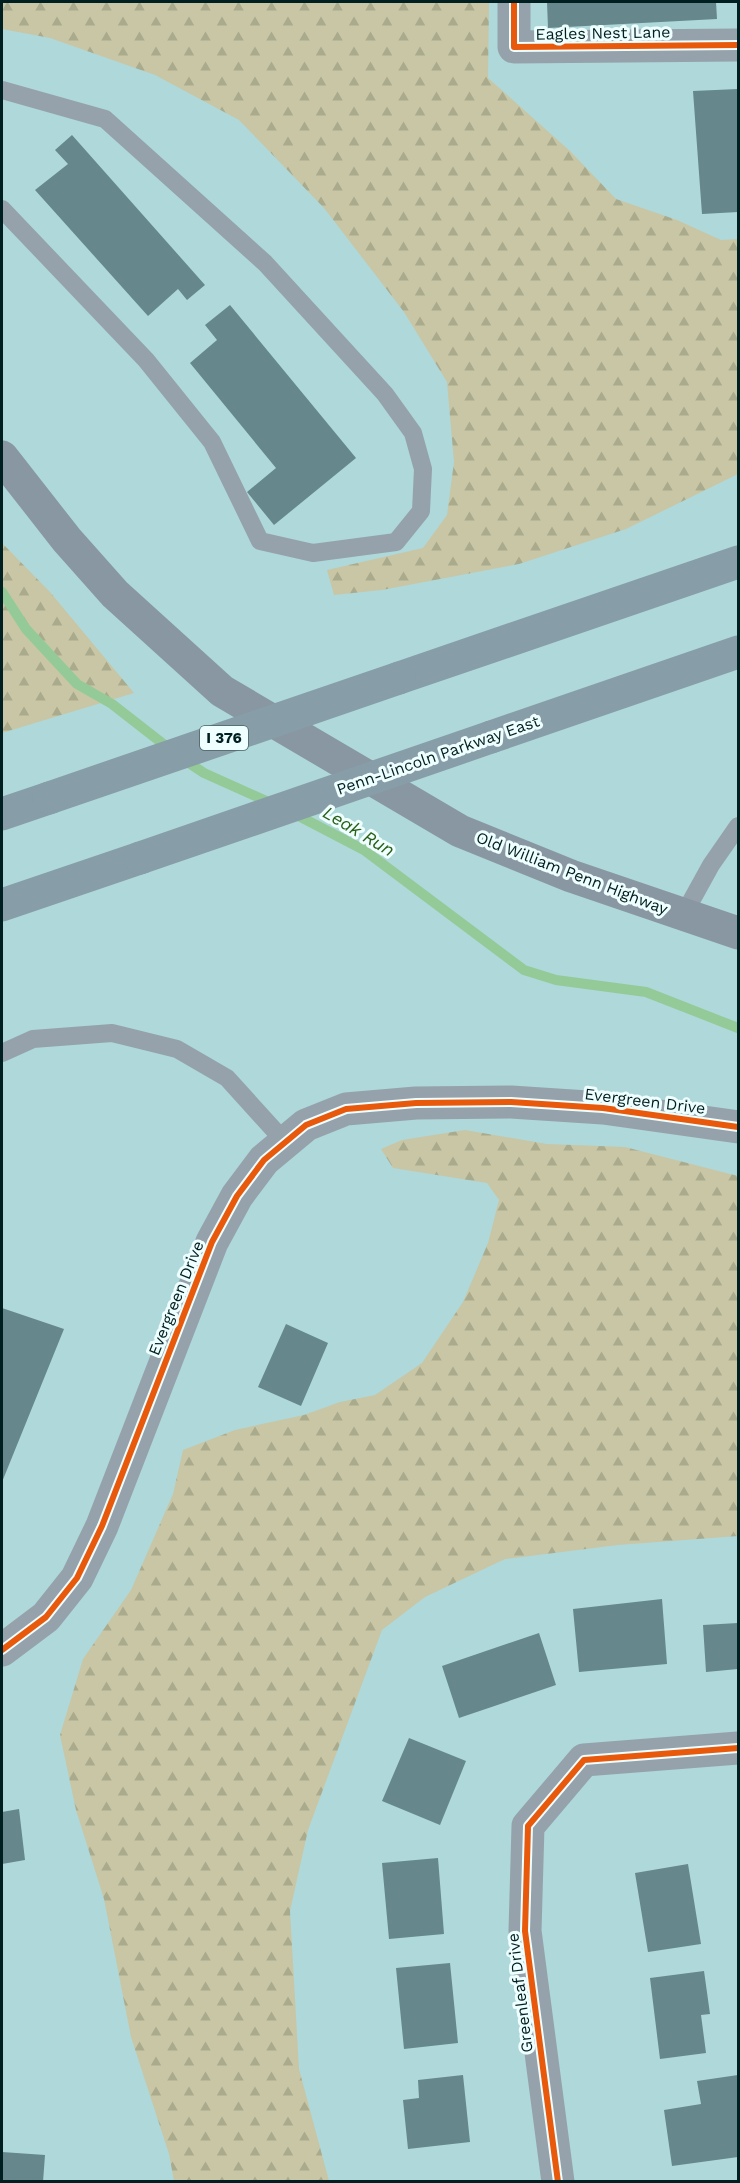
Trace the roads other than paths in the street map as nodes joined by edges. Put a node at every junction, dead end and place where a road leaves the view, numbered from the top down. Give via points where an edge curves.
1 (514, 2) edge
2 (738, 45) edge
3 (2, 90) edge
4 (2, 209) edge
5 (2, 457) edge
6 (738, 562) edge
7 (738, 652) edge
8 (2, 814) edge
9 (738, 826) edge
10 (2, 905) edge
11 (684, 914) junction
12 (738, 933) edge
13 (2, 1053) edge
14 (738, 1127) edge
15 (285, 1142) junction
16 (2, 1650) edge
17 (738, 1748) edge
18 (558, 2181) edge

1 - 2 street, Eagles Nest Lane via 514,47
3 - 4 lane via 105,119 265,263 385,394 413,433 423,469 421,511 396,542 313,553 260,541 212,442 146,360
5 - 11 main road, Old William Penn Highway via 114,594 222,691 460,831 560,872
6 - 8 highway, I 376, bridge
7 - 10 highway, Penn-Lincoln Parkway East, bridge
9 - 11 lane
11 - 12 main road, Old William Penn Highway
13 - 15 lane via 33,1038 112,1033 177,1049 227,1078
14 - 15 street, Evergreen Drive via 603,1108 511,1102 416,1103 346,1110 306,1125
15 - 16 street, Evergreen Drive via 264,1160 237,1196 213,1242 102,1526 77,1578 46,1617
17 - 18 street, Greenleaf Drive via 584,1760 528,1826 525,1931

